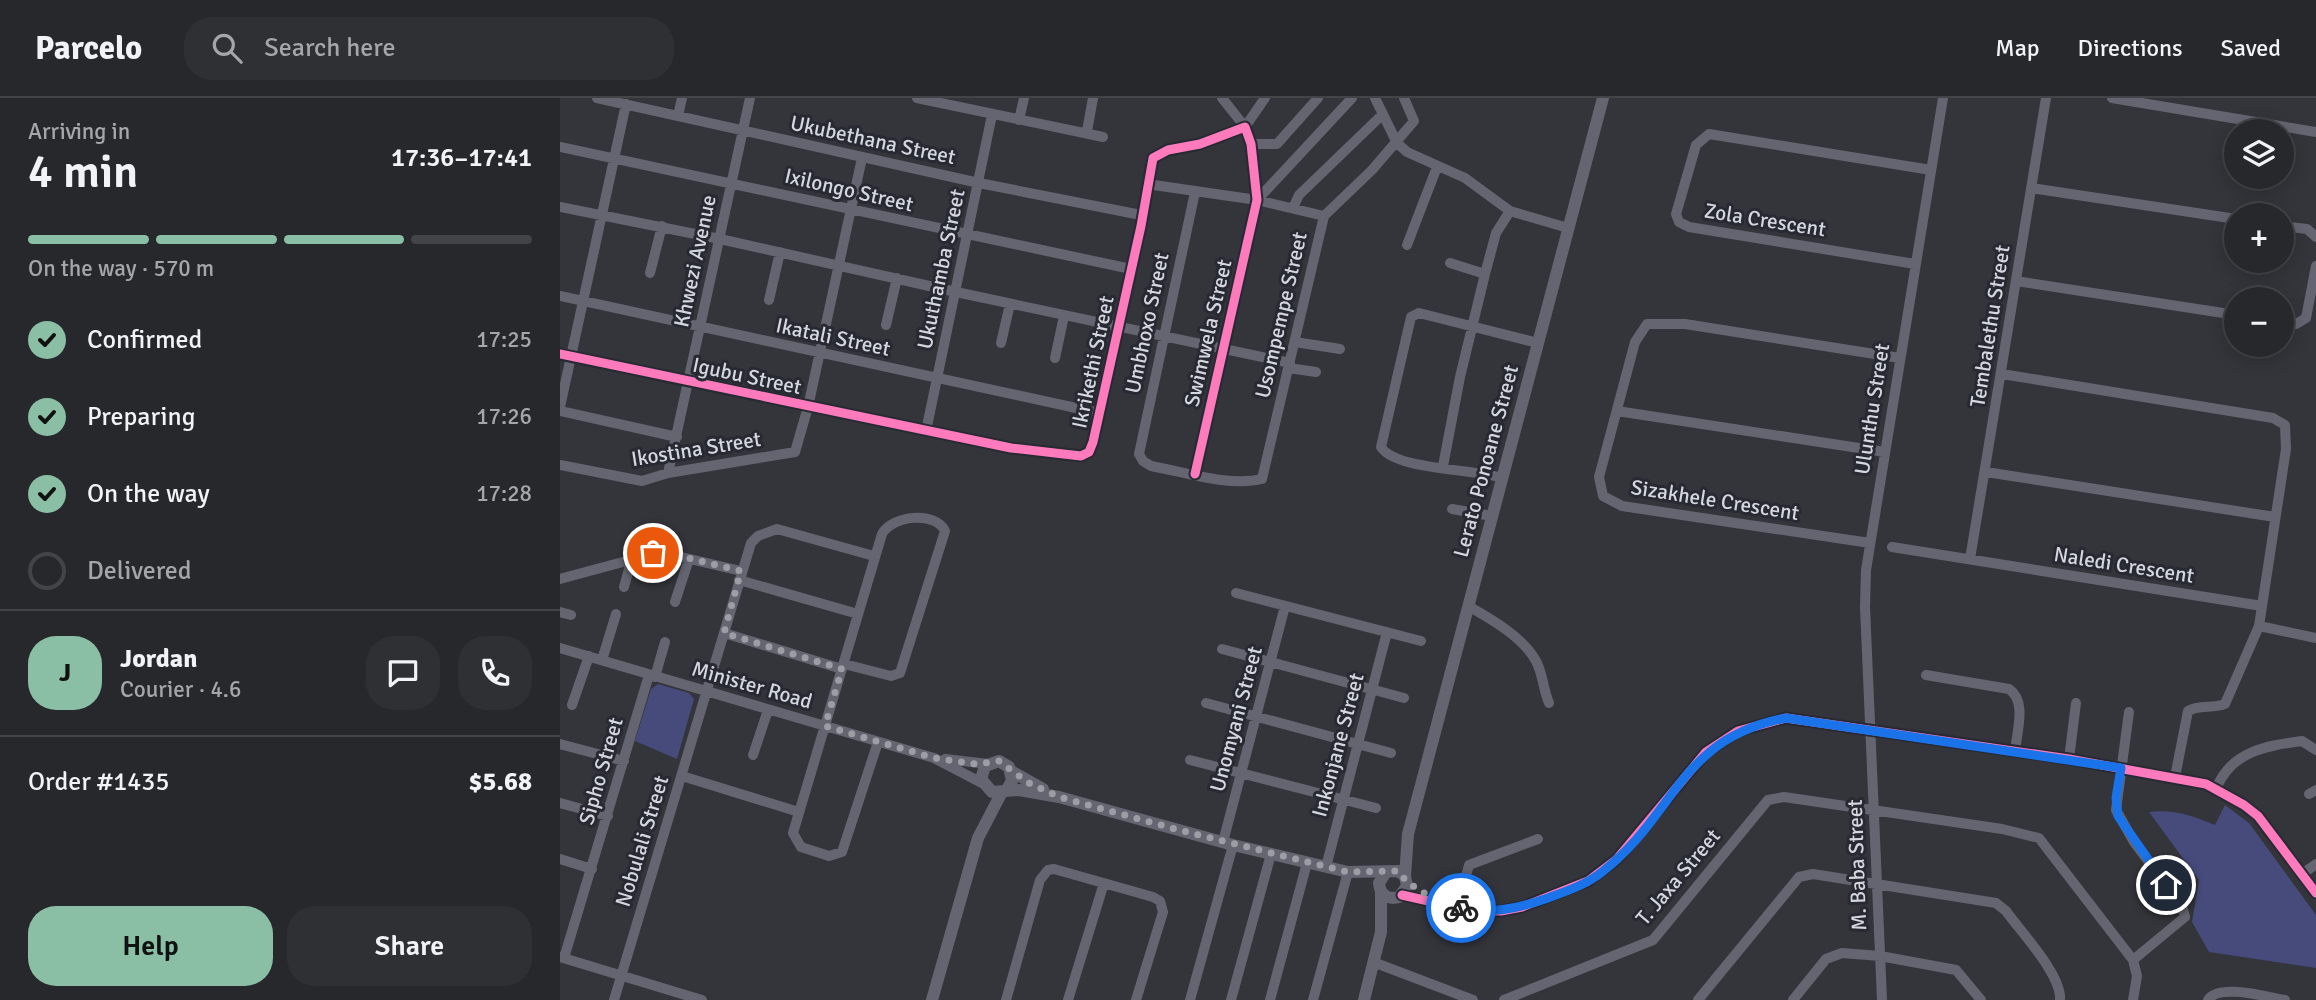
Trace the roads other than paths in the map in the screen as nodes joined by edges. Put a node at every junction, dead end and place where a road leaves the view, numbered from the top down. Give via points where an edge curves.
1 (597, 98) edge
2 (682, 98) edge
3 (750, 98) edge
4 (917, 98) edge
5 (1024, 98) edge
6 (1093, 98) edge
7 (1222, 98) edge
8 (1265, 98) edge
9 (1318, 98) edge
10 (1352, 98) edge
11 (1375, 98) edge
12 (1404, 98) edge
13 (1603, 98) edge
14 (1943, 98) edge
15 (2046, 98) edge
16 (2112, 98) edge
17 (2168, 103) edge
18 (626, 104) junction
19 (1383, 114) junction
20 (992, 115) junction
21 (678, 116) junction
22 (1019, 120) junction
23 (1245, 127) junction
24 (744, 131) junction
25 (1087, 131) junction
26 (2316, 132) edge
27 (1103, 136) dead end
28 (1397, 143) junction
29 (1251, 144) junction
30 (560, 147) edge
31 (862, 158) junction
32 (614, 159) junction
33 (1437, 167) junction
34 (1931, 170) junction
35 (979, 183) junction
36 (732, 184) junction
37 (1147, 184) junction
38 (2031, 188) junction
39 (1195, 192) junction
40 (1257, 200) junction
41 (560, 207) edge
42 (1293, 208) junction
43 (851, 209) junction
44 (1510, 211) junction
45 (602, 215) junction
46 (1142, 215) junction
47 (1324, 216) junction
48 (2224, 217) edge
49 (662, 226) junction
50 (2294, 227) edge
51 (1568, 228) junction
52 (968, 236) junction
53 (2316, 237) edge
54 (720, 239) junction
55 (1407, 245) dead end
56 (780, 252) junction
57 (1450, 263) dead end
58 (1915, 264) junction
59 (839, 265) junction
60 (2316, 266) edge
61 (1130, 269) junction
62 (650, 274) dead end
63 (1486, 274) junction
64 (898, 278) junction
65 (2016, 281) junction
66 (956, 292) junction
67 (560, 296) edge
68 (769, 300) dead end
69 (582, 301) junction
70 (1010, 304) junction
71 (2224, 313) edge
72 (1064, 316) junction
73 (2294, 324) edge
74 (886, 325) dead end
75 (1474, 325) junction
76 (1118, 327) junction
77 (701, 328) junction
78 (1163, 335) junction
79 (1295, 342) junction
80 (1538, 342) junction
81 (1002, 343) dead end
82 (1222, 349) junction
83 (1340, 349) dead end
84 (819, 354) junction
85 (565, 355) edge
86 (1055, 358) dead end
87 (1900, 358) junction
88 (1289, 365) junction
89 (1316, 372) dead end
90 (2002, 374) junction
91 (937, 380) junction
92 (689, 382) junction
93 (808, 407) junction
94 (560, 409) edge
95 (1617, 411) junction
96 (1099, 413) junction
97 (926, 431) junction
98 (677, 437) junction
99 (1885, 452) junction
100 (1143, 461) joint
101 (560, 465) edge
102 (1443, 466) junction
103 (1986, 471) junction
104 (668, 473) junction
105 (1195, 474) junction
106 (1502, 478) junction
107 (1451, 509) dead end
108 (1492, 516) junction
109 (2275, 517) junction
110 (1870, 543) junction
111 (1892, 547) dead end
112 (874, 556) junction
113 (632, 558) junction
114 (689, 559) junction
115 (1969, 559) junction
116 (740, 576) junction
117 (560, 579) edge
118 (624, 587) dead end
119 (1236, 593) dead end
120 (675, 602) dead end
121 (1285, 606) junction
122 (1468, 606) junction
123 (2262, 606) junction
124 (616, 614) dead end
125 (858, 614) junction
126 (2259, 626) junction
127 (1387, 632) junction
128 (724, 633) junction
129 (2316, 638) edge
130 (1421, 641) dead end
131 (665, 642) dead end
132 (560, 648) edge
133 (1222, 649) dead end
134 (589, 656) junction
135 (602, 660) junction
136 (1272, 662) junction
137 (843, 666) junction
138 (1926, 675) dead end
139 (652, 676) junction
140 (1373, 688) junction
141 (706, 692) junction
142 (1405, 698) dead end
143 (1549, 703) dead end
144 (2076, 703) dead end
145 (1206, 704) dead end
146 (572, 705) dead end
147 (768, 710) junction
148 (2129, 712) dead end
149 (1258, 718) junction
150 (825, 726) junction
151 (1871, 729) junction
152 (878, 742) junction
153 (560, 744) edge
154 (1358, 744) junction
155 (2316, 750) edge
156 (2015, 751) junction
157 (1391, 753) dead end
158 (753, 755) dead end
159 (934, 758) junction
160 (2069, 759) junction
161 (1190, 760) dead end
162 (624, 761) junction
163 (988, 764) junction
164 (2121, 768) junction
165 (1011, 771) junction
166 (1243, 774) junction
167 (682, 776) junction
168 (2175, 776) junction
169 (983, 785) junction
170 (2216, 789) junction
171 (1004, 791) junction
172 (1059, 797) junction
173 (1343, 800) junction
174 (560, 803) edge
175 (1376, 808) dead end
176 (1874, 810) junction
177 (799, 812) junction
178 (608, 817) junction
179 (1408, 834) junction
180 (978, 838) junction
181 (1538, 839) dead end
182 (1228, 843) junction
183 (1271, 854) junction
184 (560, 859) edge
185 (1307, 863) junction
186 (2316, 863) edge
187 (1326, 867) junction
188 (592, 869) junction
189 (1388, 871) junction
190 (1348, 872) junction
191 (2302, 874) junction
192 (1406, 879) junction
193 (1104, 883) junction
194 (1877, 883) junction
195 (1380, 891) junction
196 (2316, 894) edge
197 (1400, 896) junction
198 (1437, 901) junction
199 (1457, 908) junction
200 (1381, 932) junction
201 (1880, 956) junction
202 (562, 957) edge
203 (2133, 960) junction
204 (1373, 962) junction
205 (621, 975) junction
206 (614, 1000) edge
207 (702, 1000) edge
208 (932, 1000) edge
209 (1006, 1000) edge
210 (1068, 1000) edge
211 (1136, 1000) edge
212 (1190, 1000) edge
213 (1231, 1000) edge
214 (1270, 1000) edge
215 (1314, 1000) edge
216 (1364, 1000) edge
217 (1473, 1000) edge
218 (1504, 1000) edge
219 (1698, 1000) edge
220 (1793, 1000) edge
221 (1882, 1000) edge
222 (1981, 1000) edge
223 (2060, 1000) edge
224 (2133, 1000) edge
225 (2208, 1000) edge
226 (2282, 1000) edge

1 - 18 street, Ukubethana Street
2 - 21 street
3 - 24 street, Khwezi Avenue
4 - 20 street
5 - 22 street
6 - 25 street
7 - 23 street
8 - 23 street
9 - 29 street via 1277,144
10 - 40 street
11 - 19 street
12 - 28 street via 1415,119
13 - 51 street, Lerato Ponoane Street
14 - 34 street, Ulunthu Street
15 - 38 street, Tembalethu Street
16 - 17 street
17 - 26 street
18 - 21 street, Ukubethana Street
18 - 32 street
19 - 28 street
19 - 42 street via 1299,195
20 - 22 street
20 - 35 street, Ukuthamba Street
21 - 24 street, Ukubethana Street
22 - 25 street
23 - 29 street
23 - 37 street, Ikrikethi Street via 1153,158
24 - 31 street, Ukubethana Street
24 - 36 street, Khwezi Avenue
25 - 27 street
28 - 33 street
28 - 47 street
29 - 40 street
30 - 32 street, Ixilongo Street
31 - 35 street, Ukubethana Street
31 - 43 street
32 - 36 street, Ixilongo Street
32 - 45 street
33 - 44 street via 1470,181
33 - 55 street
34 - 58 street, Ulunthu Street
34 - 58 street, Zola Crescent via 1709,134 1696,145 1676,214 1679,222 1689,227
35 - 46 street, Ukubethana Street
35 - 52 street, Ukuthamba Street
36 - 43 street, Ixilongo Street
36 - 54 street, Khwezi Avenue
37 - 39 street, Usompempe Street
37 - 46 street, Ikrikethi Street
38 - 48 street
38 - 65 street, Tembalethu Street
39 - 40 street, Usompempe Street
39 - 78 street, Umbhoxo Street
40 - 42 street, Usompempe Street
40 - 82 street, Swimwela Street
41 - 45 street
42 - 47 street, Usompempe Street
43 - 52 street, Ixilongo Street
43 - 59 street
44 - 51 street
44 - 63 street via 1496,233
45 - 49 street
45 - 69 street
46 - 61 street, Ikrikethi Street
47 - 79 street, Usompempe Street
49 - 54 street
49 - 62 street
50 - 53 street via 2307,229
51 - 80 street, Lerato Ponoane Street
52 - 61 street, Ixilongo Street
52 - 66 street, Ukuthamba Street
54 - 56 street
54 - 77 street, Khwezi Avenue
56 - 59 street
56 - 68 street
57 - 63 street
58 - 87 street, Ulunthu Street
59 - 64 street
59 - 84 street
60 - 73 street via 2306,318
61 - 76 street, Ikrikethi Street
63 - 75 street
64 - 66 street
64 - 74 street
65 - 71 street
65 - 90 street, Tembalethu Street
66 - 70 street
66 - 91 street, Ukuthamba Street
67 - 69 street, Ikatali Street
69 - 77 street, Ikatali Street
69 - 85 street
70 - 72 street
70 - 81 street
72 - 76 street
72 - 86 street
75 - 80 street
75 - 102 street
75 - 102 street via 1414,314 1381,447 1407,461
76 - 78 street
76 - 96 street, Ikrikethi Street
77 - 84 street, Ikatali Street
77 - 92 street, Khwezi Avenue
78 - 82 street
78 - 100 street, Umbhoxo Street via 1139,454
79 - 83 street
79 - 88 street, Usompempe Street
80 - 106 street, Lerato Ponoane Street
82 - 88 street
82 - 105 street, Swimwela Street
84 - 91 street, Ikatali Street
84 - 93 street
85 - 92 street, Igubu Street
85 - 94 street
87 - 95 street, Sizakhele Crescent via 1653,323 1637,335
87 - 99 street, Ulunthu Street
88 - 89 street
88 - 105 street, Usompempe Street via 1262,479 1252,482
90 - 103 street, Tembalethu Street
90 - 109 street via 2273,418 2285,425 2287,432
91 - 96 street, Ikatali Street
91 - 97 street, Ukuthamba Street
92 - 93 street, Igubu Street
92 - 98 street, Khwezi Avenue
93 - 97 street, Igubu Street
93 - 104 street, Ikostina Street via 796,450 790,454
94 - 98 street
95 - 99 street
95 - 110 street, Sizakhele Crescent via 1598,485 1607,500 1622,506
96 - 97 street, Ikrikethi Street via 1089,452 1081,456
98 - 104 street, Khwezi Avenue
99 - 110 street, Ulunthu Street
100 - 105 street, Usompempe Street
101 - 104 street, Ikostina Street via 634,481
102 - 106 street
103 - 109 street
103 - 115 street, Tembalethu Street
106 - 108 street, Lerato Ponoane Street
107 - 108 street
108 - 122 street, Lerato Ponoane Street
109 - 123 street
110 - 151 street, Ulunthu Street via 1865,607
111 - 115 street, Naledi Crescent
112 - 116 street, Nobulali Street via 777,529 755,538
112 - 125 street
112 - 137 street via 885,529 895,520 935,520 945,531 900,673 891,676
113 - 114 street via 660,552
113 - 117 street
113 - 118 street
114 - 116 street
114 - 120 street
115 - 123 street, Naledi Crescent
116 - 125 street
116 - 128 street, Nobulali Street
119 - 121 street
121 - 127 street
121 - 136 street, Unomyani Street
122 - 143 street via 1528,650 1536,660
122 - 179 street, Lerato Ponoane Street
123 - 126 street
124 - 135 street
125 - 137 street
126 - 129 street
126 - 168 street via 2225,704 2188,711
127 - 130 street
127 - 140 street, Inkonjane Street
128 - 137 street
128 - 141 street, Nobulali Street
131 - 139 street, Sipho Street
132 - 134 street, Minister Road
133 - 136 street
134 - 135 street, Minister Road
134 - 146 street
135 - 139 street, Minister Road
136 - 140 street
136 - 149 street, Unomyani Street
137 - 150 street
138 - 156 street via 2017,694
139 - 141 street, Minister Road
139 - 162 street, Sipho Street
140 - 142 street
140 - 154 street, Inkonjane Street
141 - 147 street, Minister Road
141 - 167 street, Nobulali Street
144 - 160 street
145 - 149 street
147 - 150 street, Minister Road
147 - 158 street
148 - 164 street
149 - 154 street
149 - 166 street, Unomyani Street
150 - 152 street, Minister Road
150 - 177 street
151 - 156 street
151 - 176 street, M. Baba Street
151 - 199 street via 1786,718 1738,731 1695,763 1630,845 1588,881 1522,907
152 - 159 street, Minister Road
152 - 177 street via 842,852 830,856 797,844 793,832
153 - 162 street
154 - 157 street
154 - 173 street, Inkonjane Street
155 - 170 street via 2302,741 2245,753 2224,773
156 - 160 street
159 - 163 street, Minister Road
159 - 169 street, Minister Road
160 - 164 street
161 - 166 street
162 - 178 street, Sipho Street
163 - 165 street via 999,761
163 - 169 street via 982,772
164 - 168 street
164 - 203 street via 2118,816 2182,906 2185,917
165 - 171 street via 1012,781
165 - 172 street
166 - 173 street
166 - 182 street, Unomyani Street
167 - 177 street
167 - 205 street, Nobulali Street
168 - 170 street
169 - 171 street via 992,792
169 - 180 street
170 - 191 street via 2258,816
171 - 172 street
171 - 180 street
172 - 182 street
173 - 175 street
173 - 187 street, Inkonjane Street
174 - 178 street
176 - 194 street, M. Baba Street
176 - 203 street via 2039,838
176 - 218 street, T. Jaxa Street via 1783,797 1768,800 1653,940
178 - 188 street, Sipho Street
179 - 189 street, Lerato Ponoane Street
179 - 192 street, Lerato Ponoane Street
180 - 208 street
181 - 199 street via 1469,864
182 - 183 street
182 - 212 street, Unomyani Street
183 - 185 street
183 - 213 street
184 - 188 street
185 - 187 street
185 - 214 street
186 - 191 street
187 - 190 street
188 - 202 street, Sipho Street
189 - 190 street
189 - 192 street
189 - 195 street via 1380,878
190 - 195 street
190 - 215 street
191 - 196 street
192 - 197 street
192 - 198 street
193 - 209 street via 1061,869 1043,875
193 - 210 street
193 - 211 street via 1153,897 1162,905
194 - 201 street, M. Baba Street
194 - 219 street via 1813,874 1799,877
194 - 223 street via 1996,903 2051,973
195 - 197 street via 1387,898
195 - 200 street
197 - 198 street
197 - 200 street
198 - 199 street
200 - 204 street
201 - 220 street via 1831,956
201 - 221 street, M. Baba Street
201 - 222 street via 1956,970
202 - 205 street
203 - 224 street via 2137,976
204 - 216 street
204 - 217 street
205 - 206 street, Nobulali Street
205 - 207 street
225 - 226 street via 2223,991

